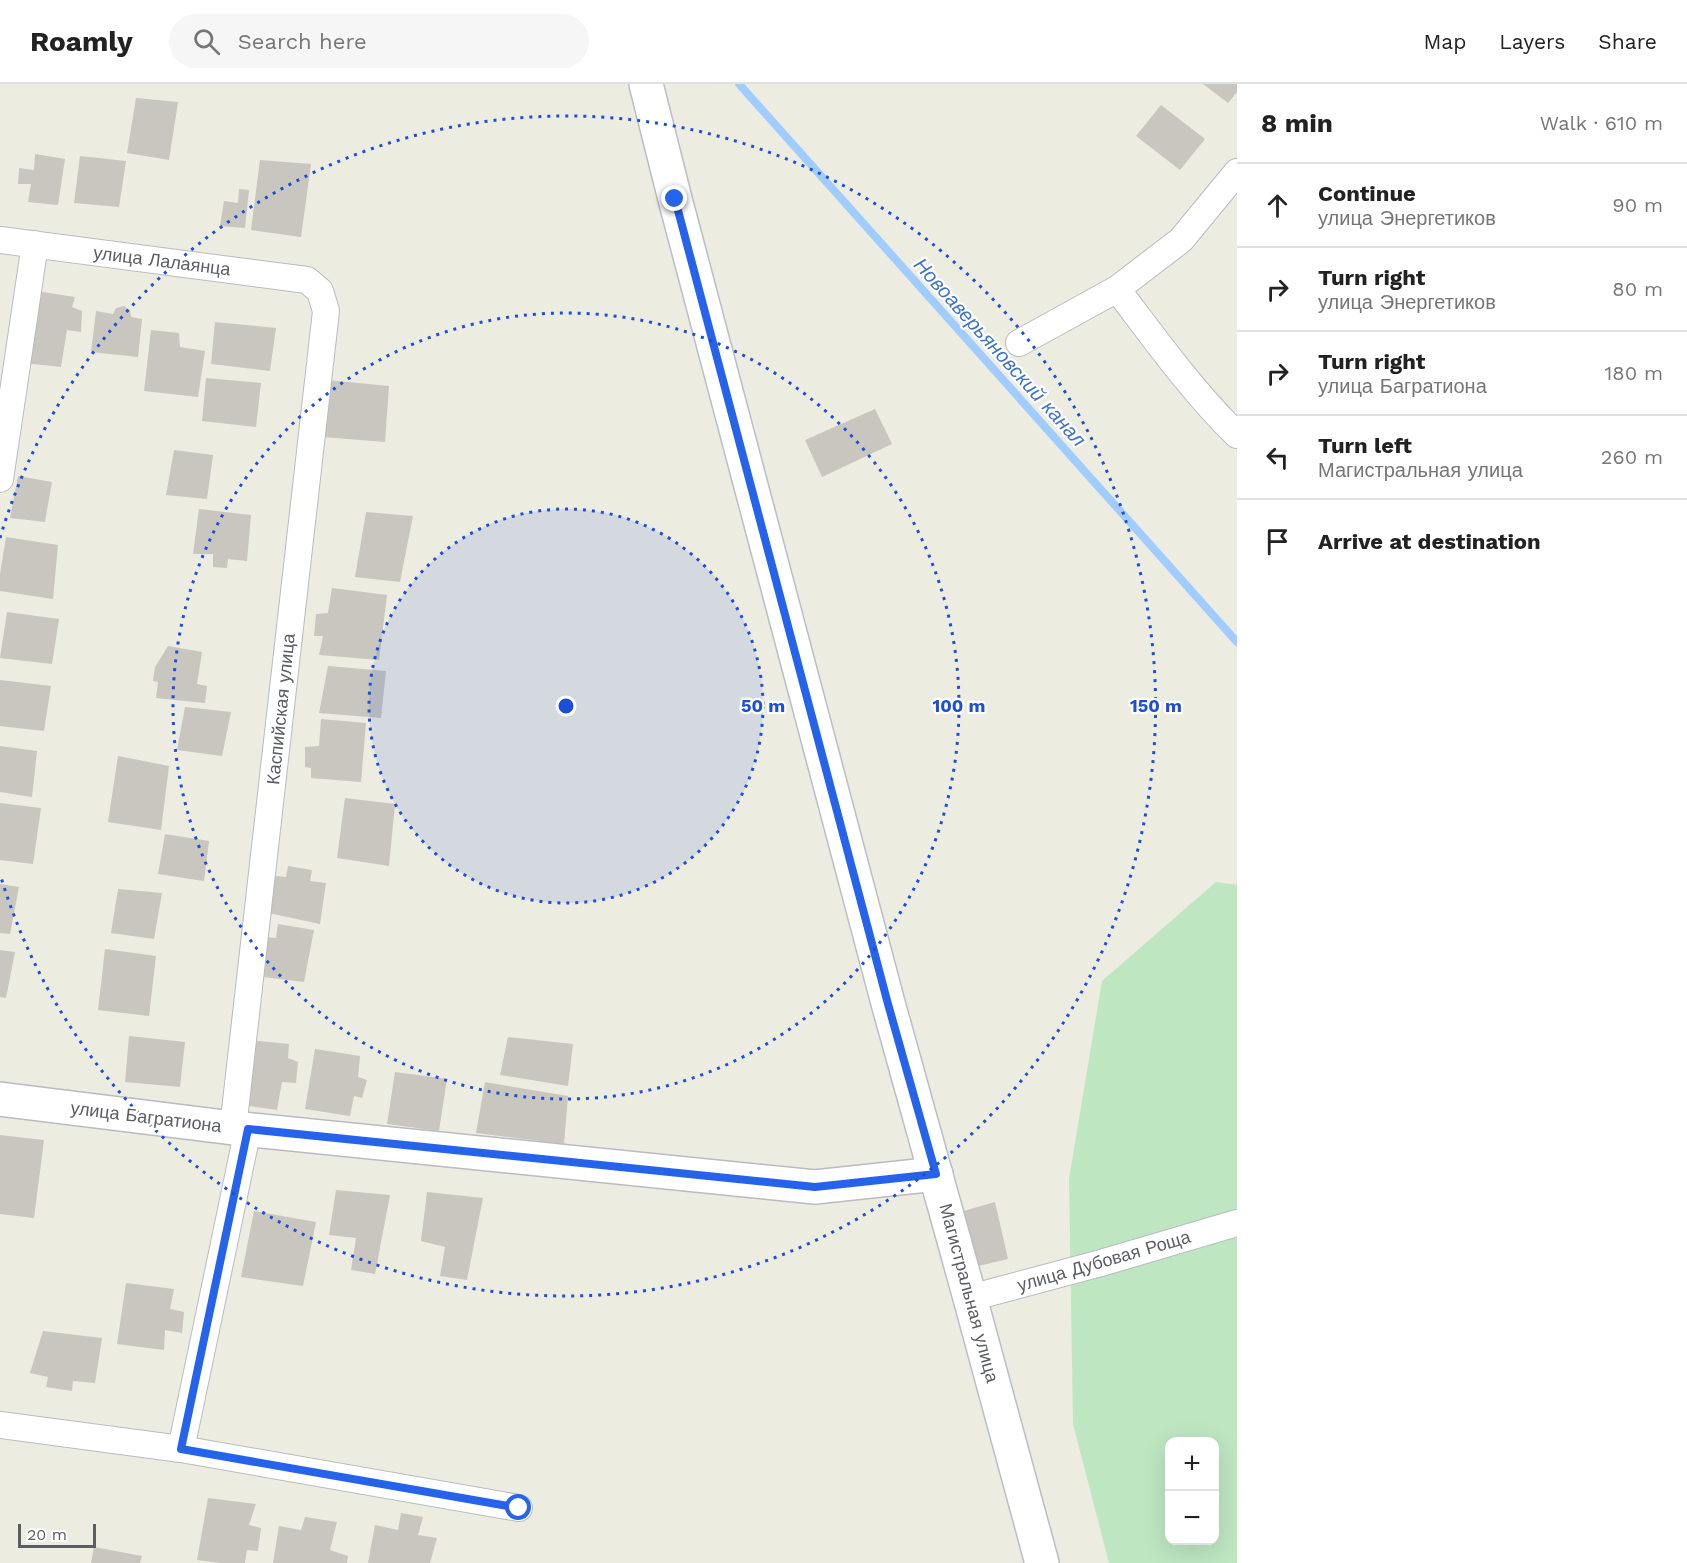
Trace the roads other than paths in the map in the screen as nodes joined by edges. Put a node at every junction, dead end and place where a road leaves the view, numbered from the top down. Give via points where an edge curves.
1 (646, 84) edge
2 (1237, 172) edge
3 (0, 240) edge
4 (35, 244) junction
5 (1117, 289) junction
6 (320, 291) joint
7 (1019, 343) dead end
8 (1237, 435) edge
9 (0, 479) edge
10 (0, 1099) edge
11 (241, 1129) junction
12 (936, 1174) junction
13 (1237, 1223) edge
14 (970, 1298) junction
15 (0, 1425) edge
16 (181, 1449) junction
17 (519, 1508) dead end
18 (1042, 1563) edge

1 - 12 main road, Магистральная улица
2 - 5 street via 1180,240
3 - 4 street, улица Лалаянца
4 - 6 street, улица Лалаянца via 307,279
4 - 9 street
5 - 7 street
5 - 8 street via 1215,414
6 - 11 street, Каспийская улица via 326,311
10 - 11 main road, улица Багратиона
11 - 12 main road, улица Багратиона via 815,1187
11 - 16 street, Каспийская улица
12 - 14 main road, Магистральная улица
13 - 14 street, улица Дубовая Роща
14 - 18 main road, Магистральная улица
15 - 16 street
16 - 17 street

